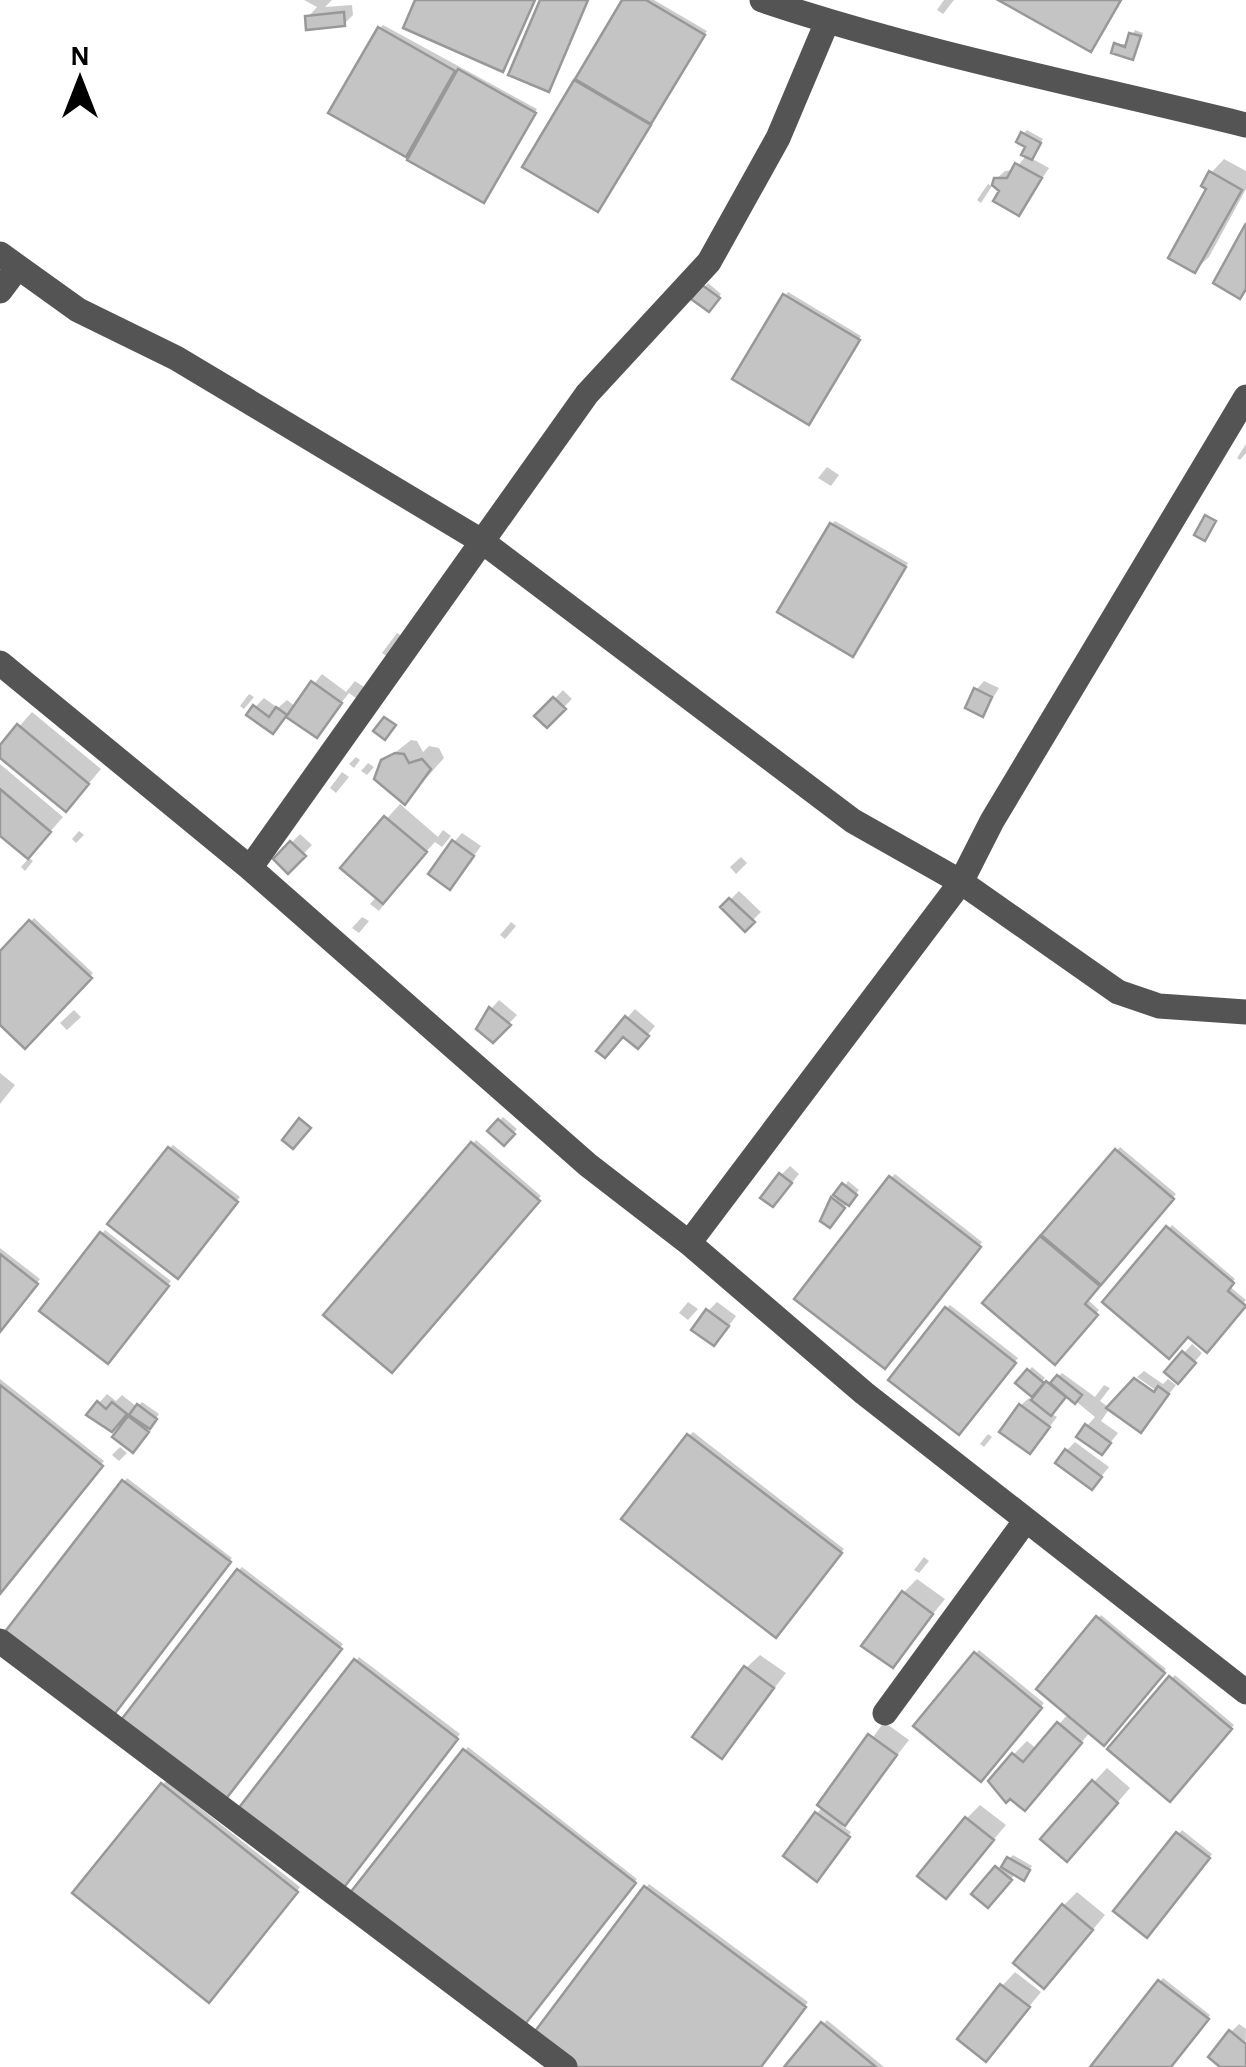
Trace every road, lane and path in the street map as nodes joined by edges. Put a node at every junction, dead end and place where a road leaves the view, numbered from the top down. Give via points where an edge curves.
1 (762, 0) edge
2 (827, 22) junction
3 (1246, 126) edge
4 (9, 260) edge
5 (0, 291) edge
6 (1246, 397) edge
7 (483, 542) junction
8 (0, 663) edge
9 (250, 868) junction
10 (962, 882) junction
11 (1246, 1012) edge
12 (689, 1243) junction
13 (1026, 1520) junction
14 (0, 1642) edge
15 (1246, 1692) edge
16 (885, 1714) dead end
17 (565, 2067) edge

1 - 2 street
2 - 3 street
2 - 7 street via 778,138 710,262 587,394
4 - 5 street
4 - 7 street via 78,310 176,358
6 - 10 street
7 - 9 street
7 - 10 street via 854,821
8 - 9 street
9 - 12 street via 588,1165
10 - 11 street via 1118,992 1160,1006
10 - 12 street
12 - 13 street
13 - 15 street
13 - 16 street
14 - 17 street

